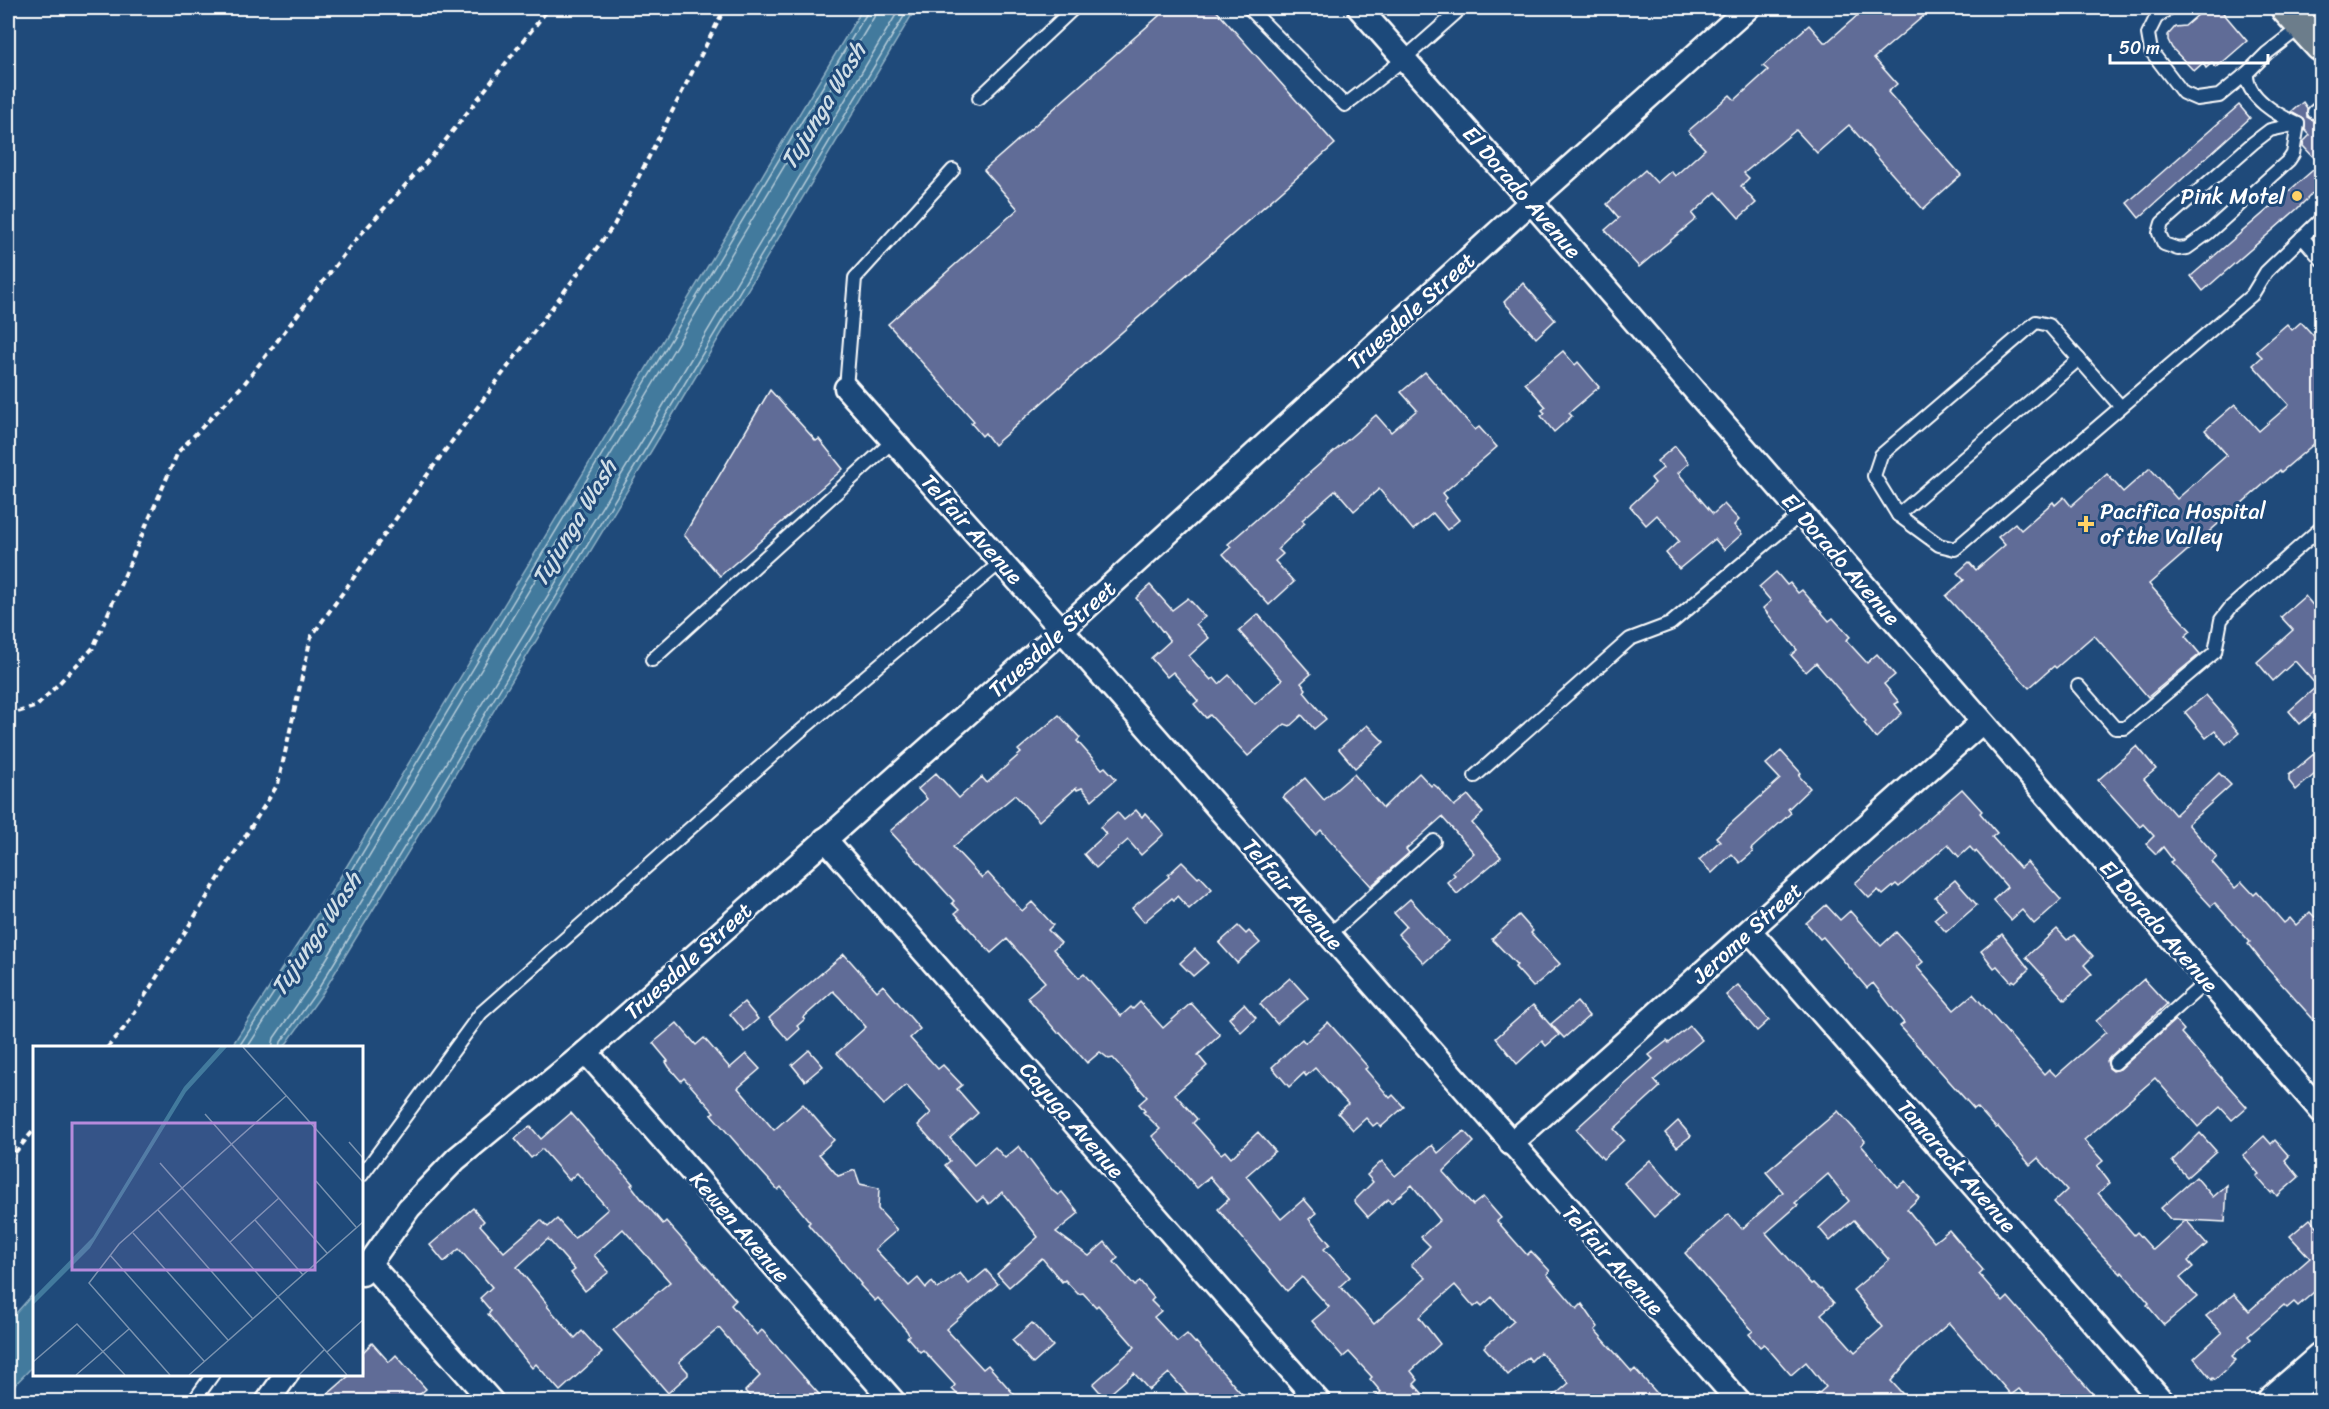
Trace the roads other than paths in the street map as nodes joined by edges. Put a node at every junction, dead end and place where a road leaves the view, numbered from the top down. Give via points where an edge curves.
1 (1074, 8) edge
2 (1249, 8) edge
3 (1359, 8) edge
4 (1452, 8) edge
5 (1748, 8) edge
6 (2169, 8) edge
7 (2304, 26) edge
8 (1404, 59) junction
9 (2247, 73) junction
10 (979, 98) dead end
11 (2298, 124) junction
12 (953, 170) dead end
13 (1531, 202) junction
14 (2322, 218) edge
15 (2302, 237) junction
16 (2322, 260) edge
17 (2079, 359) junction
18 (846, 388) joint
19 (2121, 407) junction
20 (893, 441) junction
21 (1802, 514) junction
22 (1898, 515) junction
23 (2320, 533) edge
24 (1001, 562) junction
25 (1062, 630) junction
26 (652, 660) dead end
27 (2078, 686) dead end
28 (1982, 722) junction
29 (1475, 776) dead end
30 (825, 839) junction
31 (1434, 841) dead end
32 (1750, 931) junction
33 (1329, 936) junction
34 (2207, 981) junction
35 (586, 1052) junction
36 (2115, 1063) dead end
37 (2322, 1112) edge
38 (1511, 1144) junction
39 (363, 1174) edge
40 (365, 1268) edge
41 (2322, 1360) edge
42 (212, 1376) edge
43 (286, 1376) edge
44 (193, 1401) edge
45 (267, 1401) edge
46 (492, 1401) edge
47 (894, 1401) edge
48 (1319, 1401) edge
49 (1739, 1401) edge
50 (2163, 1401) edge
51 (2274, 1401) edge

1 - 10 lane
2 - 8 lane via 1345,105
3 - 8 street, El Dorado Avenue
4 - 8 lane via 1456,13
5 - 13 street, Truesdale Street
6 - 9 lane via 2156,18 2148,34 2151,51 2183,93 2197,99 2219,96
7 - 9 lane
8 - 13 street, El Dorado Avenue
9 - 11 lane via 2255,95 2282,117
11 - 11 lane via 2289,160 2208,233 2187,248 2164,244 2159,233 2162,223 2253,142 2270,130
12 - 18 lane via 855,278
13 - 21 street, El Dorado Avenue
13 - 25 street, Truesdale Street
14 - 15 lane
15 - 16 lane
15 - 19 lane via 2266,272 2252,295
17 - 19 lane
17 - 22 lane
17 - 22 lane via 2049,325 2036,322 1881,455 1874,476
18 - 20 street, Telfair Avenue
19 - 22 lane via 1955,549 1939,545
20 - 24 street, Telfair Avenue
20 - 26 lane
21 - 28 street, El Dorado Avenue
21 - 29 lane via 1670,624 1630,639
23 - 27 lane via 2231,607 2221,620 2215,652 2125,728 2115,729
24 - 25 street, Telfair Avenue
24 - 39 lane via 797,734 481,1013
25 - 30 street, Truesdale Street
25 - 33 street, Telfair Avenue
28 - 32 street, Jerome Street
28 - 34 street, El Dorado Avenue
30 - 35 street, Truesdale Street
30 - 48 street, Cayuga Avenue
31 - 33 lane
32 - 38 street, Jerome Street
32 - 50 street, Tamarack Avenue
33 - 38 street, Telfair Avenue
34 - 36 lane
34 - 37 street, El Dorado Avenue
35 - 40 street, Truesdale Street via 456,1159 409,1208
35 - 47 street, Kewen Avenue
38 - 49 street, Telfair Avenue
40 - 46 street
41 - 51 main road
42 - 44 lane
43 - 45 street

